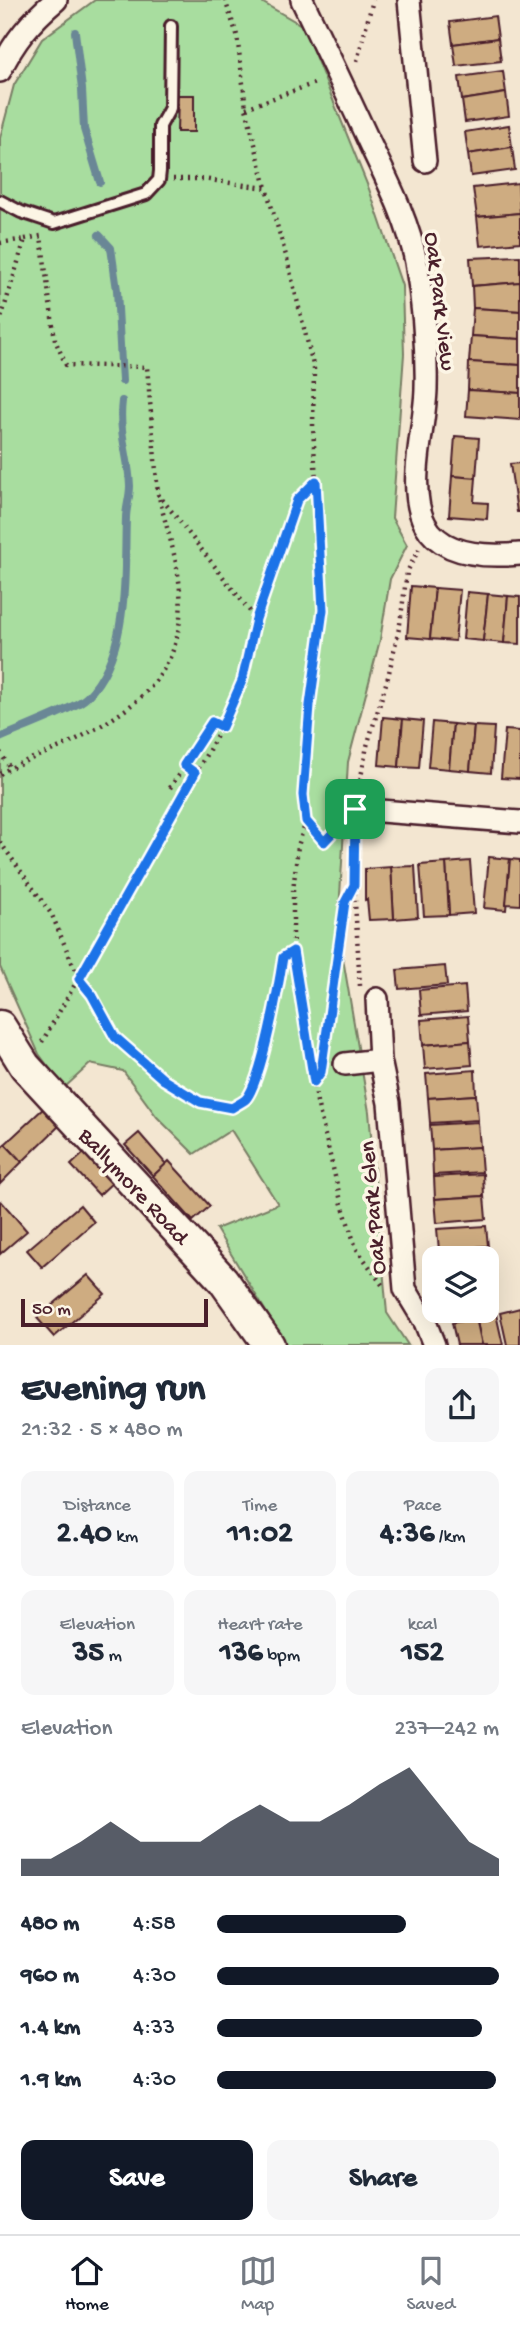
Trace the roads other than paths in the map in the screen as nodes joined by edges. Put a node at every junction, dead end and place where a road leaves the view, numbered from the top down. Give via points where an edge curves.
1 (56, 0) edge
2 (302, 0) edge
3 (409, 0) edge
4 (171, 26) dead end
5 (0, 71) edge
6 (425, 161) dead end
7 (0, 201) edge
8 (520, 554) edge
9 (355, 809) road end
10 (520, 822) edge
11 (377, 999) road end
12 (0, 1026) edge
13 (380, 1060) junction
14 (345, 1064) dead end
15 (269, 1345) edge
16 (434, 1345) edge

1 - 5 street via 12,44
2 - 8 street, Oak Park View via 403,214 415,261 426,342 415,498 434,538 456,550
3 - 6 street
4 - 7 lane via 170,108 160,126 159,180 146,194 54,223
9 - 10 street
11 - 13 street, Oak Park Glen
12 - 15 main road, Ballymore Road via 25,1066 223,1280
13 - 14 street
13 - 16 street, Oak Park Glen via 389,1103 405,1289

